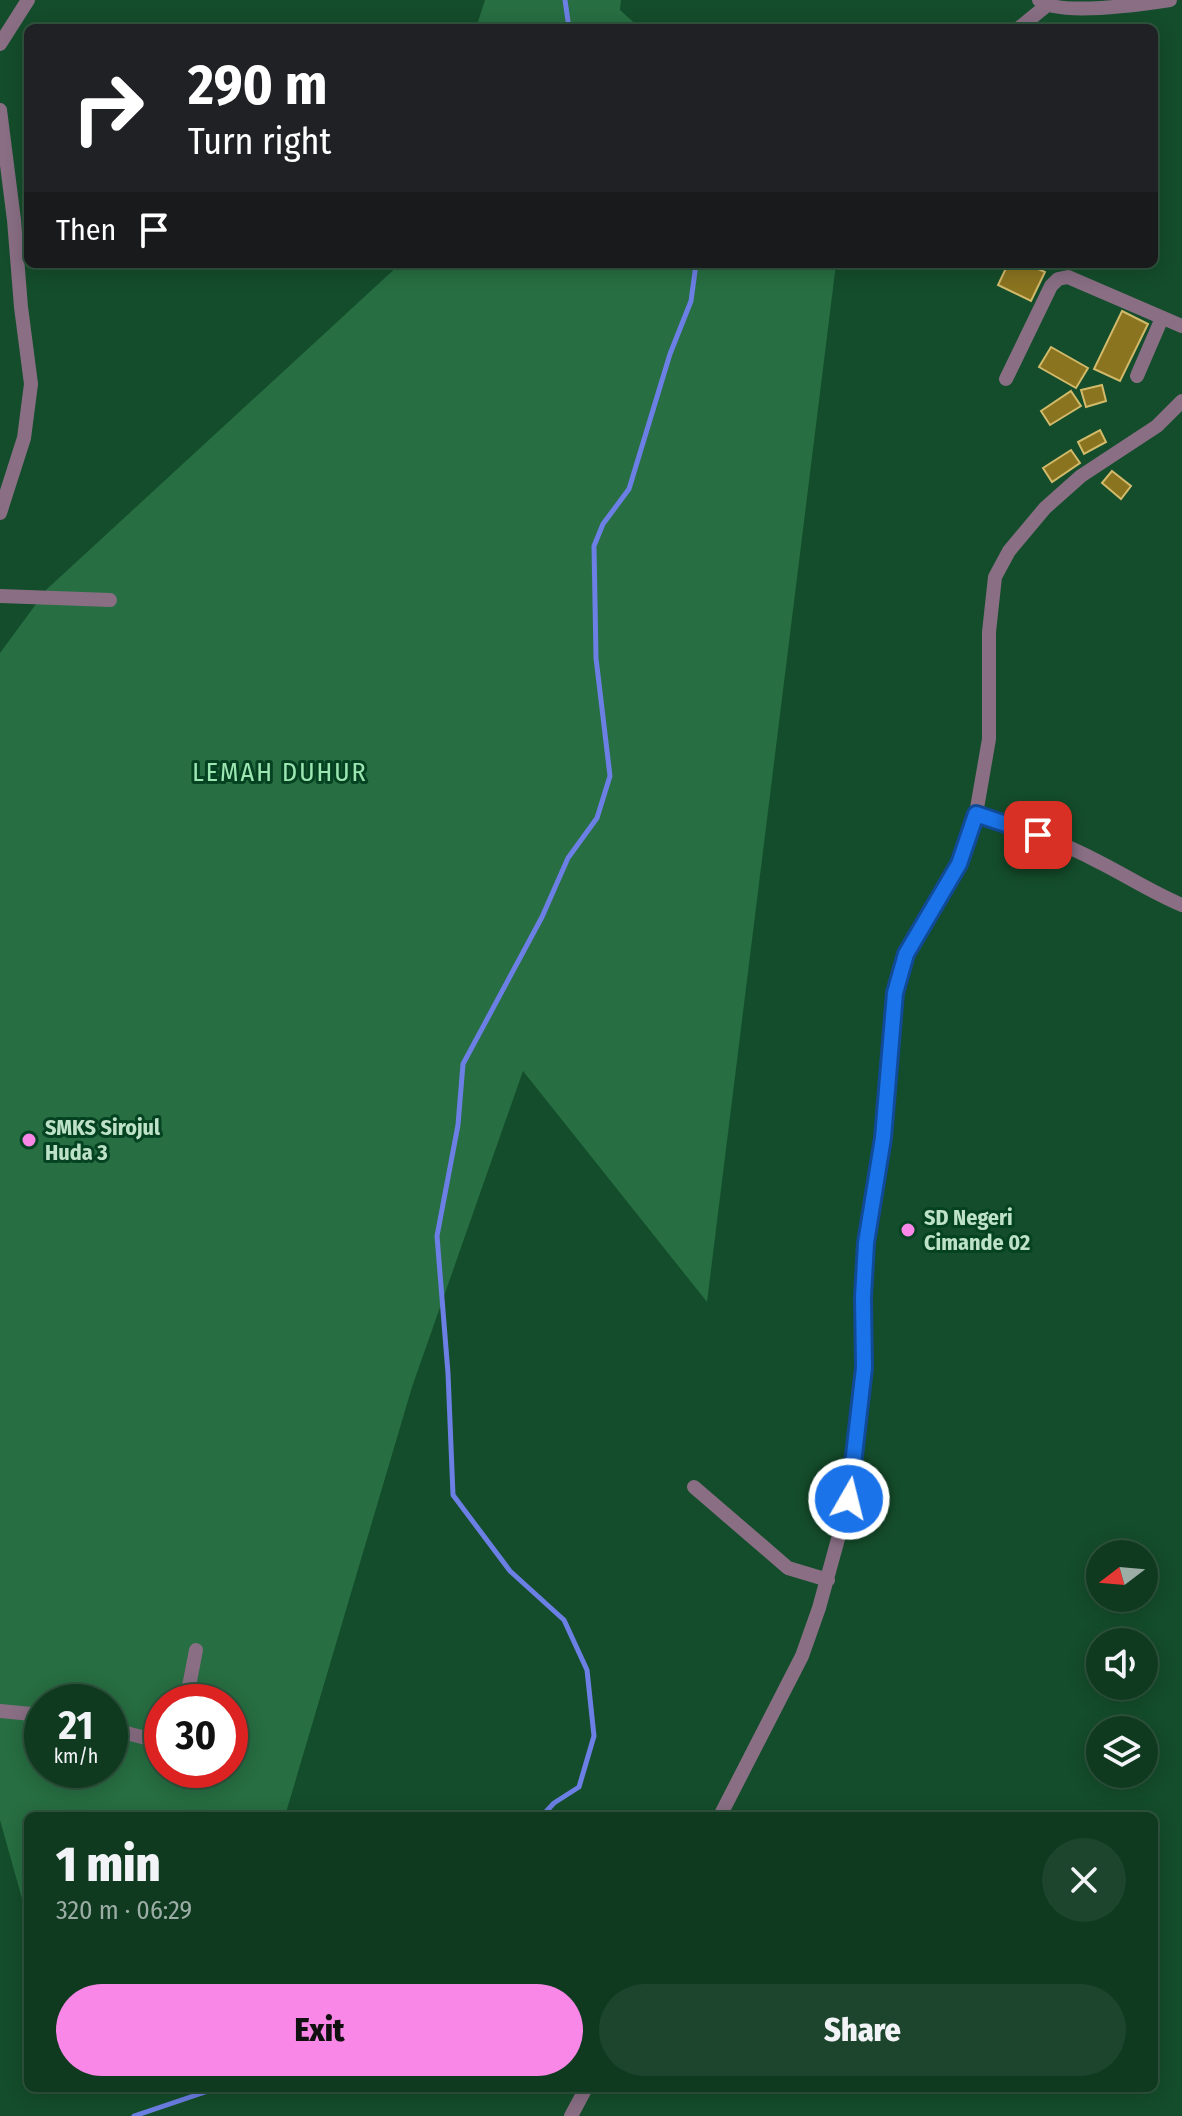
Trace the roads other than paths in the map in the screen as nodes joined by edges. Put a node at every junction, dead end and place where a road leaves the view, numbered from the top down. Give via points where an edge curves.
1 (28, 0) edge
2 (1170, 0) edge
3 (1043, 3) edge
4 (1023, 24) edge
5 (0, 44) edge
6 (0, 110) edge
7 (1162, 318) junction
8 (1182, 326) edge
9 (1137, 376) dead end
10 (1006, 379) dead end
11 (1182, 401) edge
12 (0, 513) edge
13 (0, 596) edge
14 (110, 600) dead end
15 (976, 814) junction
16 (1182, 905) edge
17 (694, 1487) dead end
18 (828, 1580) junction
19 (196, 1650) dead end
20 (189, 1684) edge
21 (0, 1711) edge
22 (24, 1713) edge
23 (722, 1812) edge
24 (584, 2092) edge
25 (571, 2116) edge

1 - 5 street
2 - 3 street via 1066,8
3 - 4 street
6 - 12 street via 31,384 24,438
7 - 8 street
7 - 9 street
7 - 10 street via 1068,277 1058,279
11 - 15 street via 1157,426 1066,489 1022,534 1000,567 991,600 989,739
13 - 14 street
15 - 16 street via 1060,843
15 - 18 street via 959,864 906,954 895,993 883,1138 866,1243 860,1417 849,1499
17 - 18 street via 788,1568
18 - 23 street via 802,1656
19 - 20 street
21 - 22 street
24 - 25 street

